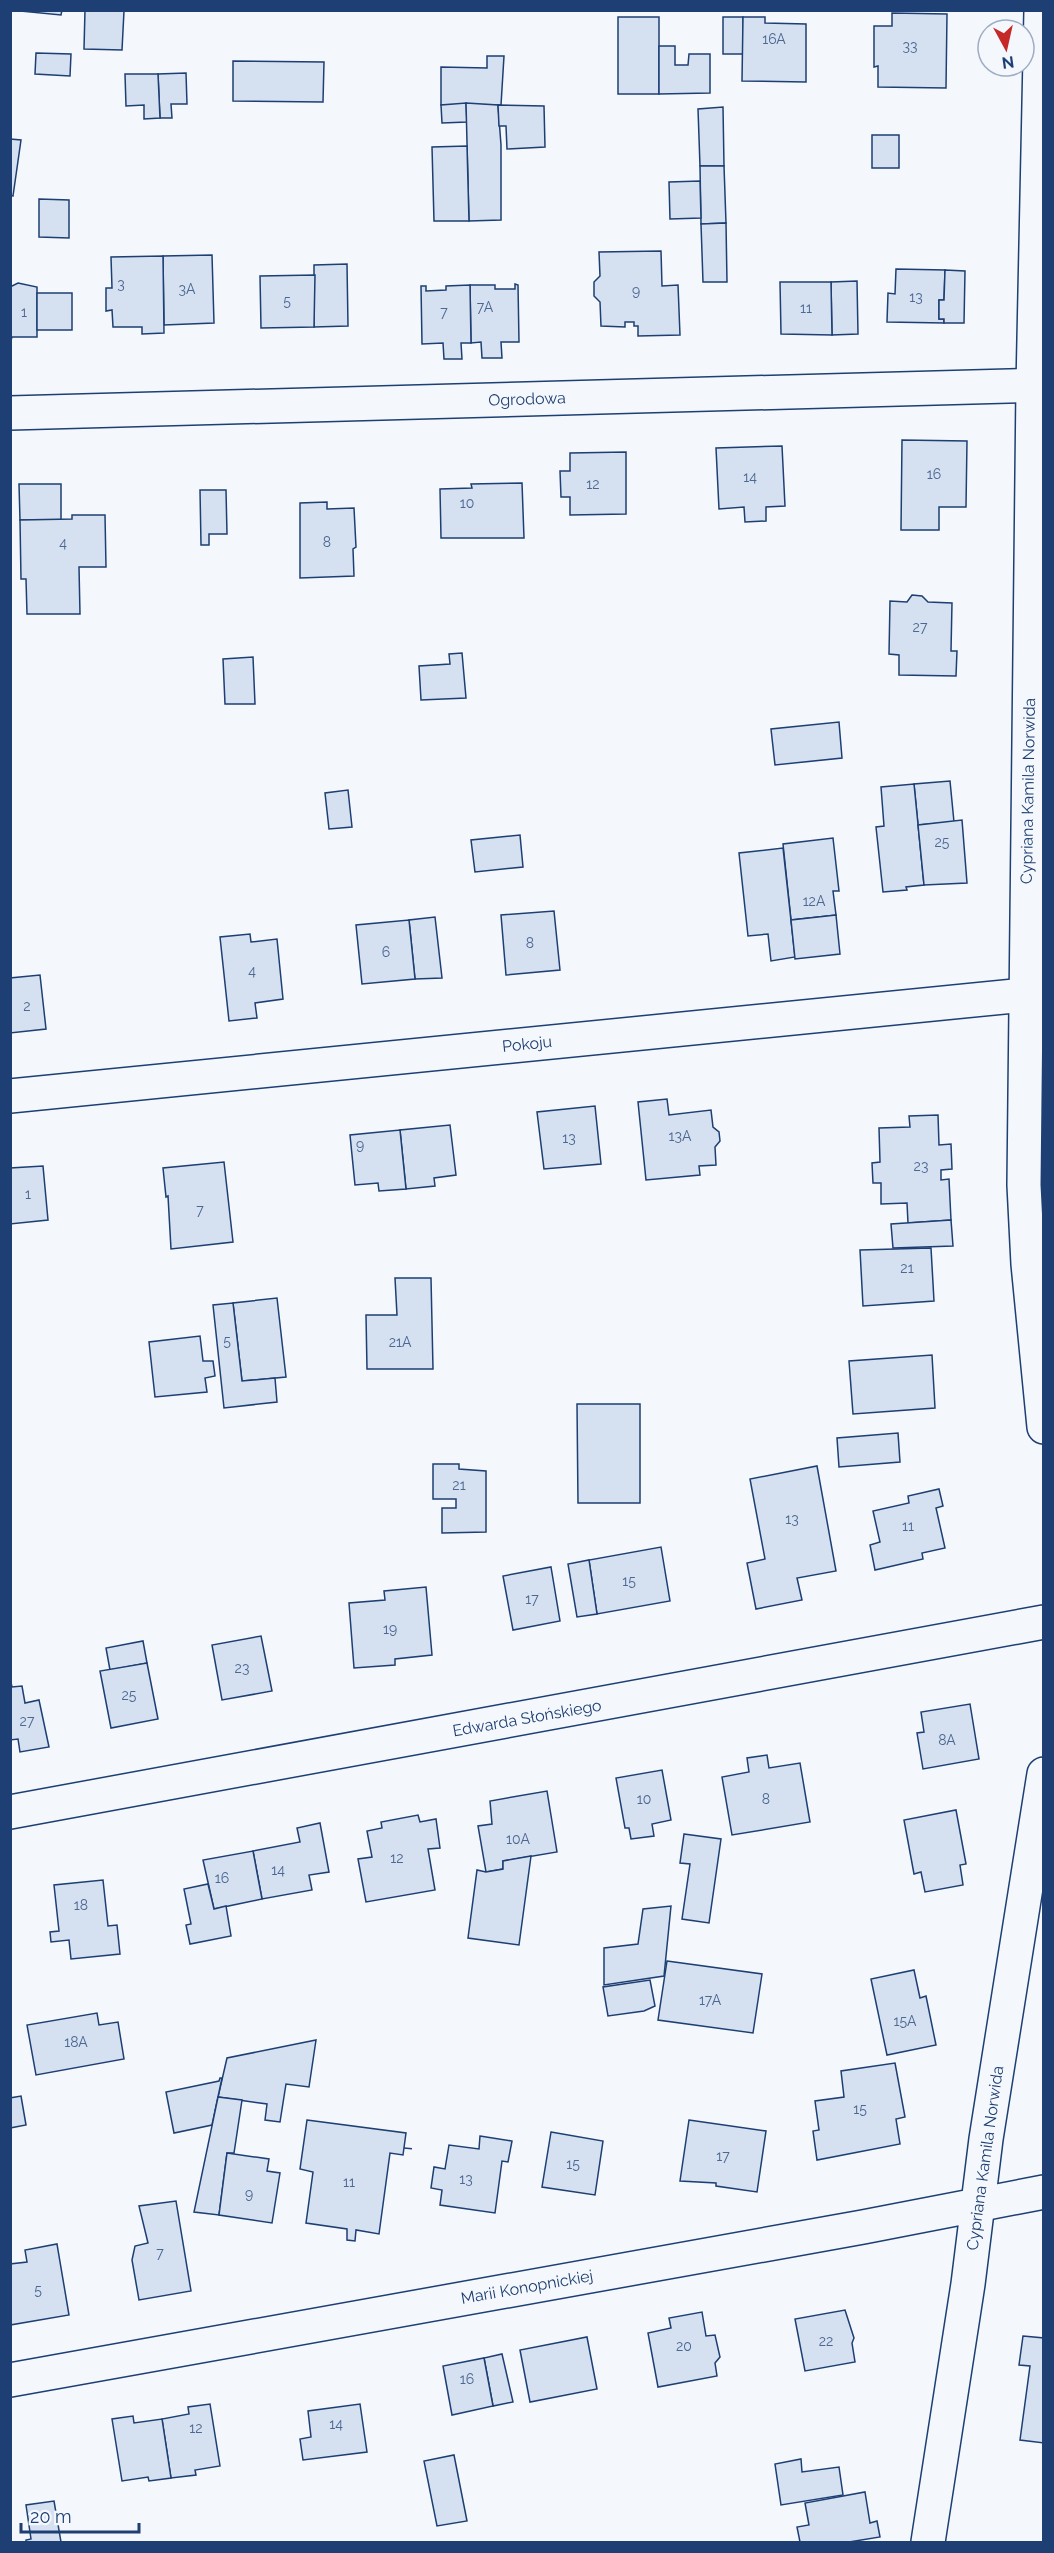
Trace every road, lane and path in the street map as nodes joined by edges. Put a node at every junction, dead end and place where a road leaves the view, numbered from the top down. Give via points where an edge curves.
1 (1041, 10) edge
2 (1038, 386) edge
3 (10, 413) edge
4 (1034, 994) edge
5 (10, 1096) edge
6 (1044, 1427) edge
7 (1044, 1622) edge
8 (1044, 1774) edge
9 (10, 1812) edge
10 (1044, 2192) edge
11 (978, 2205) junction
12 (10, 2380) edge
13 (928, 2542) edge

1 - 2 street, Cypriana Kamila Norwida
2 - 3 street, Ogrodowa
2 - 4 street, Cypriana Kamila Norwida
4 - 5 street, Pokoju
4 - 6 street, Cypriana Kamila Norwida via 1025,1215
7 - 9 street, Edwarda Słońskiego
8 - 11 street, Cypriana Kamila Norwida
10 - 11 street, Marii Konopnickiej
11 - 12 street, Marii Konopnickiej
11 - 13 street, Cypriana Kamila Norwida

